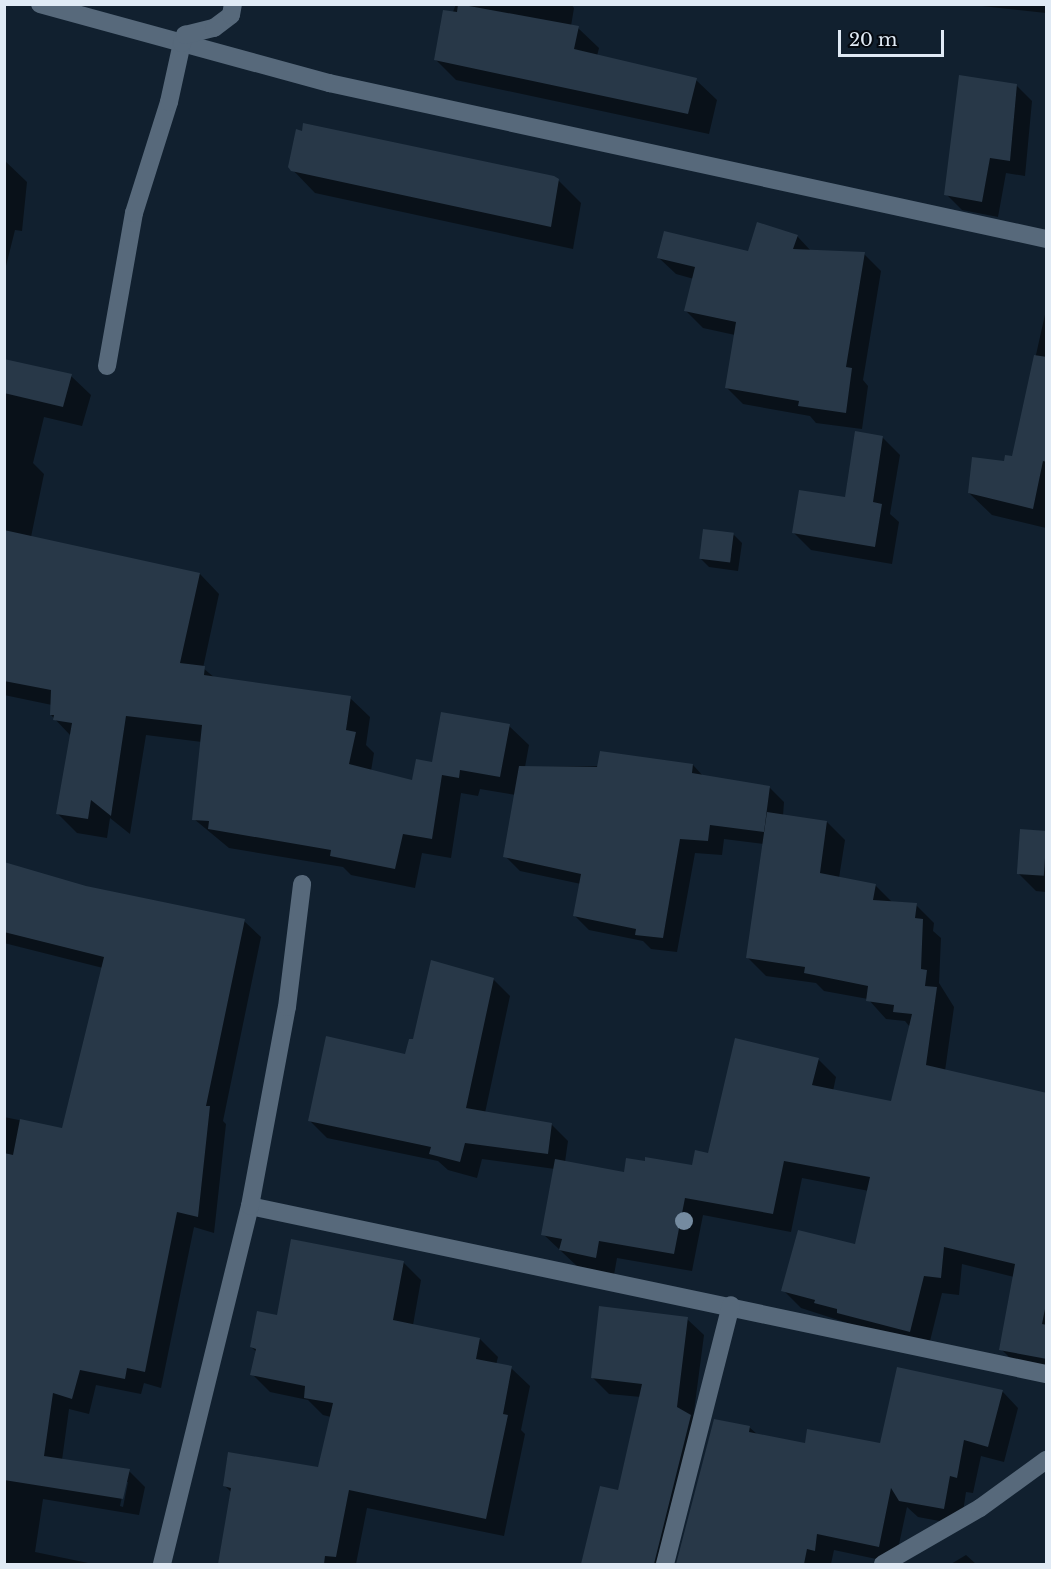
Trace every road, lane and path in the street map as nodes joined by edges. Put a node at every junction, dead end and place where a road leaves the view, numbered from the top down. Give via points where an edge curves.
1 (40, 4) edge
2 (233, 4) edge
3 (182, 43) junction
4 (1047, 239) edge
5 (107, 366) dead end
6 (302, 884) dead end
7 (250, 1206) junction
8 (731, 1305) junction
9 (1047, 1374) edge
10 (1047, 1460) edge
11 (162, 1564) edge
12 (665, 1564) edge
13 (883, 1564) edge

1 - 3 street
2 - 3 street via 231,15 214,28 185,35
3 - 4 street via 329,83
3 - 5 street via 169,102 134,213
6 - 7 street via 287,1007
7 - 8 street via 597,1281
7 - 11 street
8 - 9 street
8 - 12 street
10 - 13 street via 980,1508

